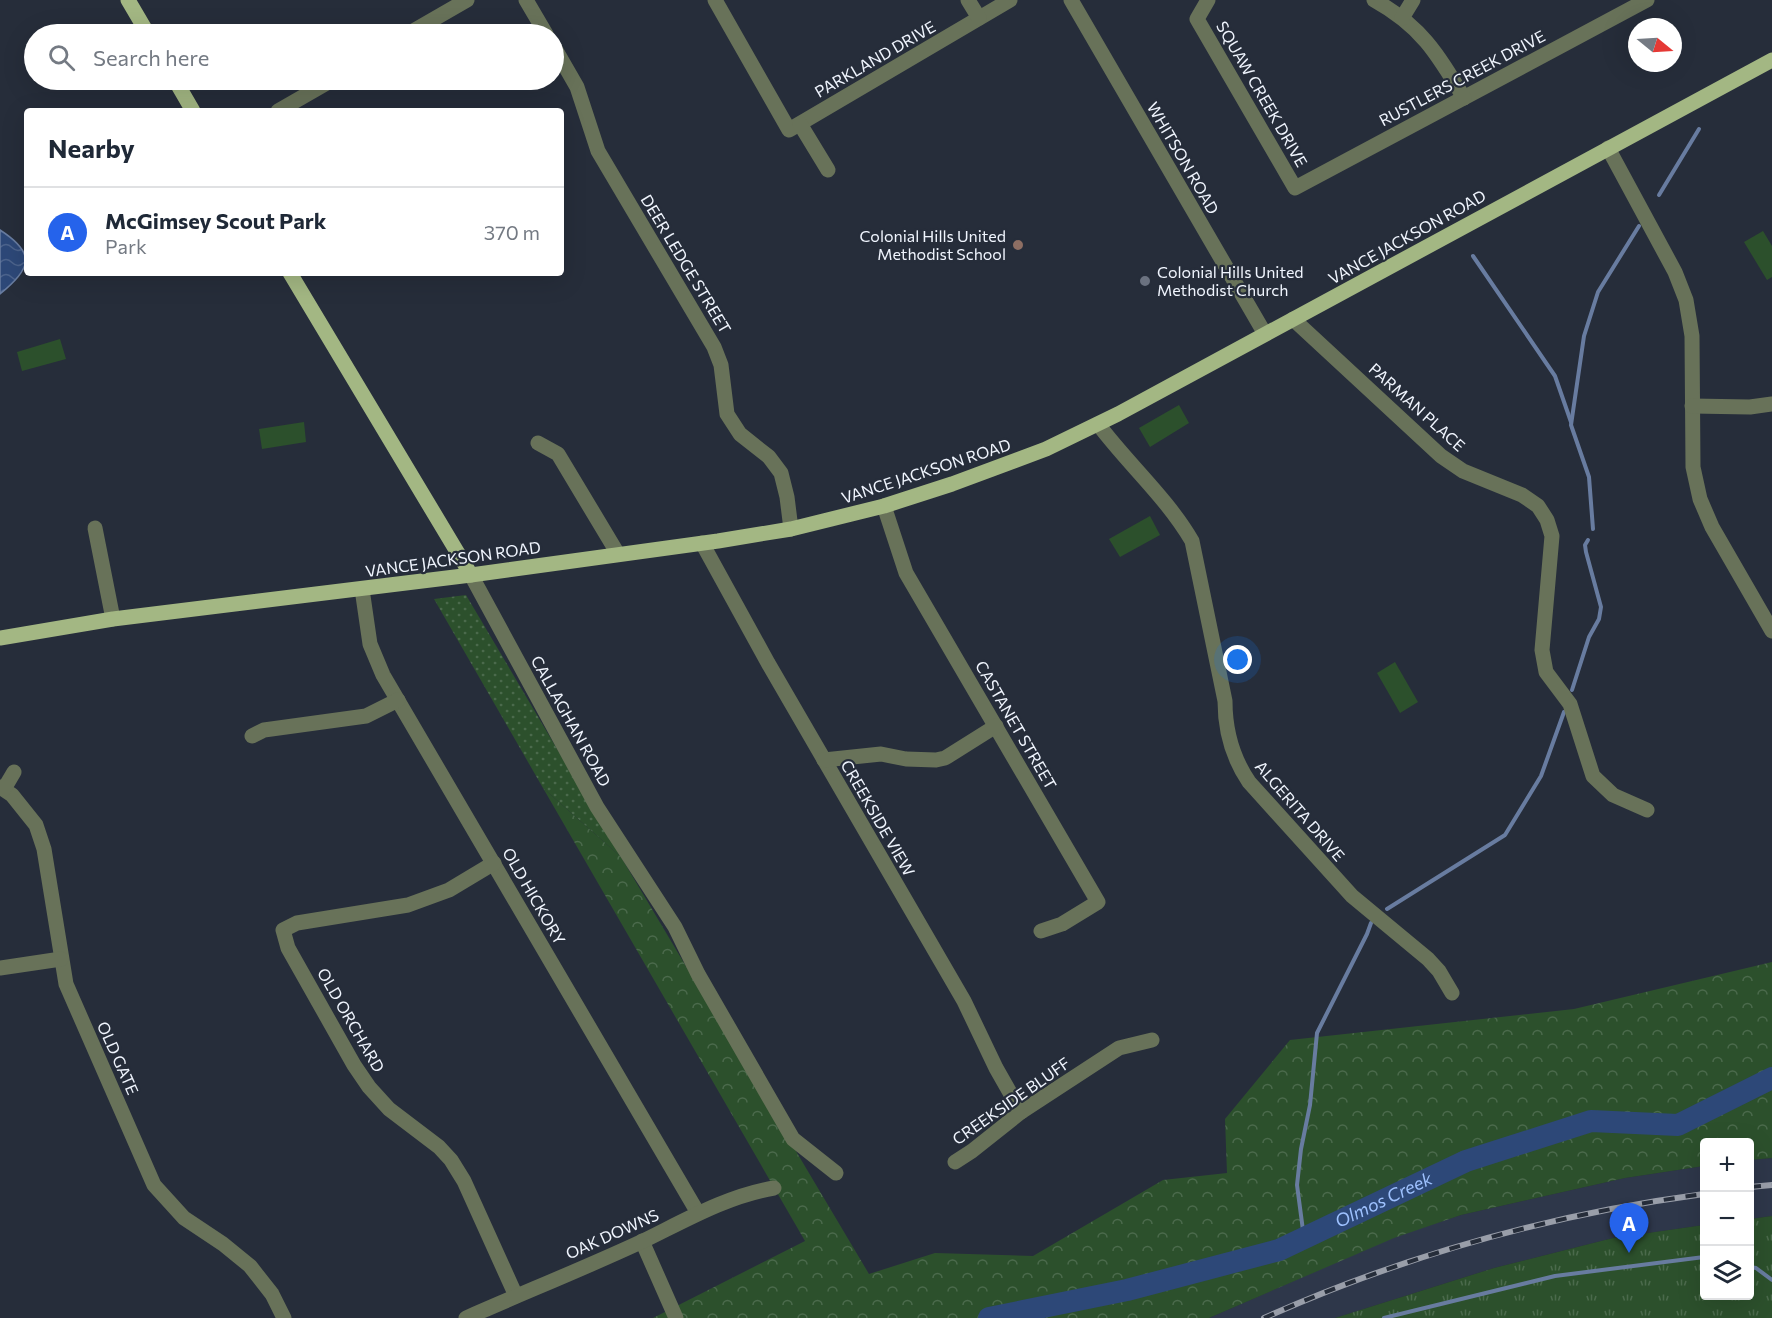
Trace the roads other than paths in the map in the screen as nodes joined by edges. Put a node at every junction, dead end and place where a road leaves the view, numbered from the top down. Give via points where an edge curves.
1 (467, 0) edge
2 (526, 0) edge
3 (968, 0) edge
4 (1010, 0) edge
5 (1071, 0) edge
6 (1208, 0) edge
7 (1374, 0) edge
8 (1413, 0) edge
9 (1647, 0) edge
10 (130, 1) edge
11 (720, 2) edge
12 (979, 18) junction
13 (1402, 18) junction
14 (143, 24) edge
15 (425, 24) edge
16 (540, 24) edge
17 (1772, 60) edge
18 (564, 64) edge
19 (181, 90) edge
20 (315, 90) edge
21 (1464, 98) junction
22 (191, 108) edge
23 (283, 108) edge
24 (794, 127) junction
25 (1608, 148) junction
26 (828, 170) dead end
27 (1295, 188) joint
28 (292, 276) edge
29 (1293, 319) junction
30 (1265, 334) junction
31 (1772, 404) edge
32 (1692, 406) junction
33 (1098, 424) junction
34 (538, 443) dead end
35 (884, 506) junction
36 (95, 528) dead end
37 (791, 529) junction
38 (702, 543) junction
39 (618, 554) junction
40 (471, 575) junction
41 (362, 589) junction
42 (113, 619) junction
43 (1771, 627) edge
44 (0, 638) edge
45 (398, 700) junction
46 (996, 726) junction
47 (252, 736) dead end
48 (824, 760) junction
49 (14, 772) dead end
50 (2, 788) edge
51 (1647, 810) dead end
52 (494, 863) junction
53 (1041, 931) dead end
54 (61, 959) junction
55 (0, 968) edge
56 (1452, 993) dead end
57 (1152, 1040) dead end
58 (1021, 1112) junction
59 (955, 1162) dead end
60 (836, 1173) dead end
61 (774, 1188) dead end
62 (698, 1213) junction
63 (642, 1241) junction
64 (516, 1296) junction
65 (284, 1318) edge
66 (466, 1318) edge
67 (676, 1318) edge

1 - 15 street
2 - 16 street
3 - 12 street
4 - 12 street, PARKLAND DRIVE
5 - 30 street, WHITSON ROAD
6 - 27 street, SQUAW CREEK DRIVE via 1197,19
7 - 13 street
8 - 13 street
9 - 21 street, RUSTLERS CREEK DRIVE
10 - 14 main road
11 - 24 street
12 - 24 street, PARKLAND DRIVE
13 - 21 street via 1427,40
17 - 25 main road, VANCE JACKSON ROAD
18 - 37 street, DEER LEDGE STREET via 577,87 598,151 714,346 721,365 727,414 740,434 769,457 781,473
19 - 22 main road
20 - 23 street
21 - 27 street, RUSTLERS CREEK DRIVE
24 - 26 street
25 - 29 main road, VANCE JACKSON ROAD
25 - 32 street via 1686,300 1692,336
28 - 40 main road, CALLAGHAN ROAD
29 - 30 main road, VANCE JACKSON ROAD
29 - 51 street, PARMAN PLACE via 1441,456 1463,471 1522,495 1538,506 1552,536 1542,650 1546,672 1570,704 1593,776 1613,795
30 - 33 main road, VANCE JACKSON ROAD
31 - 32 street
32 - 43 street via 1693,467 1700,499 1712,527
33 - 35 main road, VANCE JACKSON ROAD via 1037,453
33 - 56 street, ALGERITA DRIVE via 1182,523 1192,541 1225,701 1225,723 1238,766 1335,879 1428,959
34 - 39 street via 558,454
35 - 37 main road, VANCE JACKSON ROAD
35 - 46 street, CASTANET STREET via 906,573
36 - 42 street
37 - 38 main road, VANCE JACKSON ROAD
38 - 39 main road, VANCE JACKSON ROAD
38 - 48 street, CREEKSIDE VIEW
39 - 40 main road, VANCE JACKSON ROAD
40 - 41 main road, VANCE JACKSON ROAD
40 - 60 street, CALLAGHAN ROAD via 597,807 675,927 793,1139
41 - 42 main road, VANCE JACKSON ROAD
41 - 45 street, OLD HICKORY via 370,644
42 - 44 main road, VANCE JACKSON ROAD
45 - 47 street via 366,716 264,730
45 - 52 street, OLD HICKORY
46 - 48 street via 936,760 881,754
46 - 53 street, CASTANET STREET via 1098,902 1062,924
48 - 58 street, CREEKSIDE VIEW via 964,1001
49 - 50 street, OLD GATE
50 - 54 street, OLD GATE via 25,809 42,840
52 - 62 street, OLD HICKORY
52 - 64 street, OLD ORCHARD via 449,890 408,905 297,923 283,930 288,948 369,1087 389,1109 451,1160
54 - 55 street
54 - 65 street, OLD GATE via 66,984 154,1185 184,1218 250,1266 272,1294
57 - 58 street, CREEKSIDE BLUFF via 1119,1048
58 - 59 street, CREEKSIDE BLUFF
61 - 62 street, OAK DOWNS via 752,1192
62 - 63 street, OAK DOWNS
63 - 64 street, OAK DOWNS
63 - 67 street
64 - 66 street, OAK DOWNS

